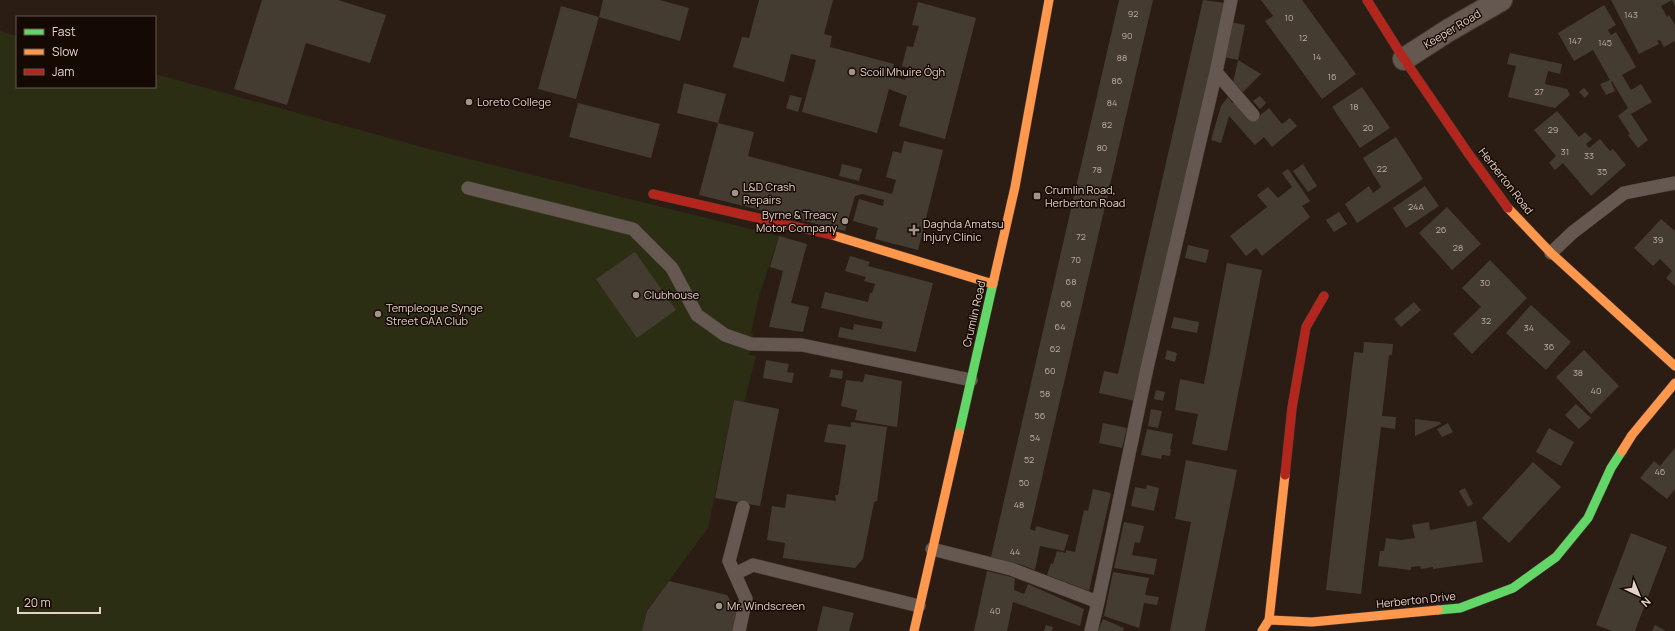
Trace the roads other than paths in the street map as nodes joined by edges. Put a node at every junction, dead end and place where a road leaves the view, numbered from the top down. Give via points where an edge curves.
1 (1049, 0) edge
2 (1231, 0) edge
3 (1367, 0) edge
4 (1501, 0) edge
5 (1404, 59) junction
6 (1216, 72) junction
7 (1253, 115) dead end
8 (1675, 183) edge
9 (468, 188) dead end
10 (653, 194) dead end
11 (1551, 253) junction
12 (993, 284) junction
13 (1324, 296) dead end
14 (1675, 366) edge
15 (971, 380) junction
16 (1675, 383) edge
17 (743, 507) dead end
18 (932, 549) junction
19 (734, 574) junction
20 (1098, 602) junction
21 (919, 606) junction
22 (1269, 620) junction
23 (739, 631) edge
24 (914, 631) edge
25 (1091, 631) edge
26 (1262, 631) edge

1 - 12 street, Crumlin Road via 1015,187
2 - 6 lane
3 - 5 street, Herberton Road
4 - 5 street, Keeper Road
5 - 11 street, Herberton Road via 1494,189
6 - 7 lane
6 - 20 lane via 1147,368
8 - 11 lane via 1624,193 1572,233
9 - 15 lane via 633,229 672,268 697,315 725,335 751,344 802,346
10 - 12 street via 819,231
11 - 14 street, Herberton Road
12 - 15 street, Crumlin Road
13 - 22 street via 1306,327 1291,416
15 - 18 street, Crumlin Road
16 - 22 street, Herberton Drive via 1632,435 1611,468 1588,518 1556,557 1513,588 1460,608 1312,622
17 - 19 lane via 729,561
18 - 20 lane via 1011,569
18 - 21 street, Crumlin Road
19 - 21 lane via 753,565
19 - 23 lane via 746,599
20 - 25 lane
21 - 24 street, Crumlin Road
22 - 26 street

